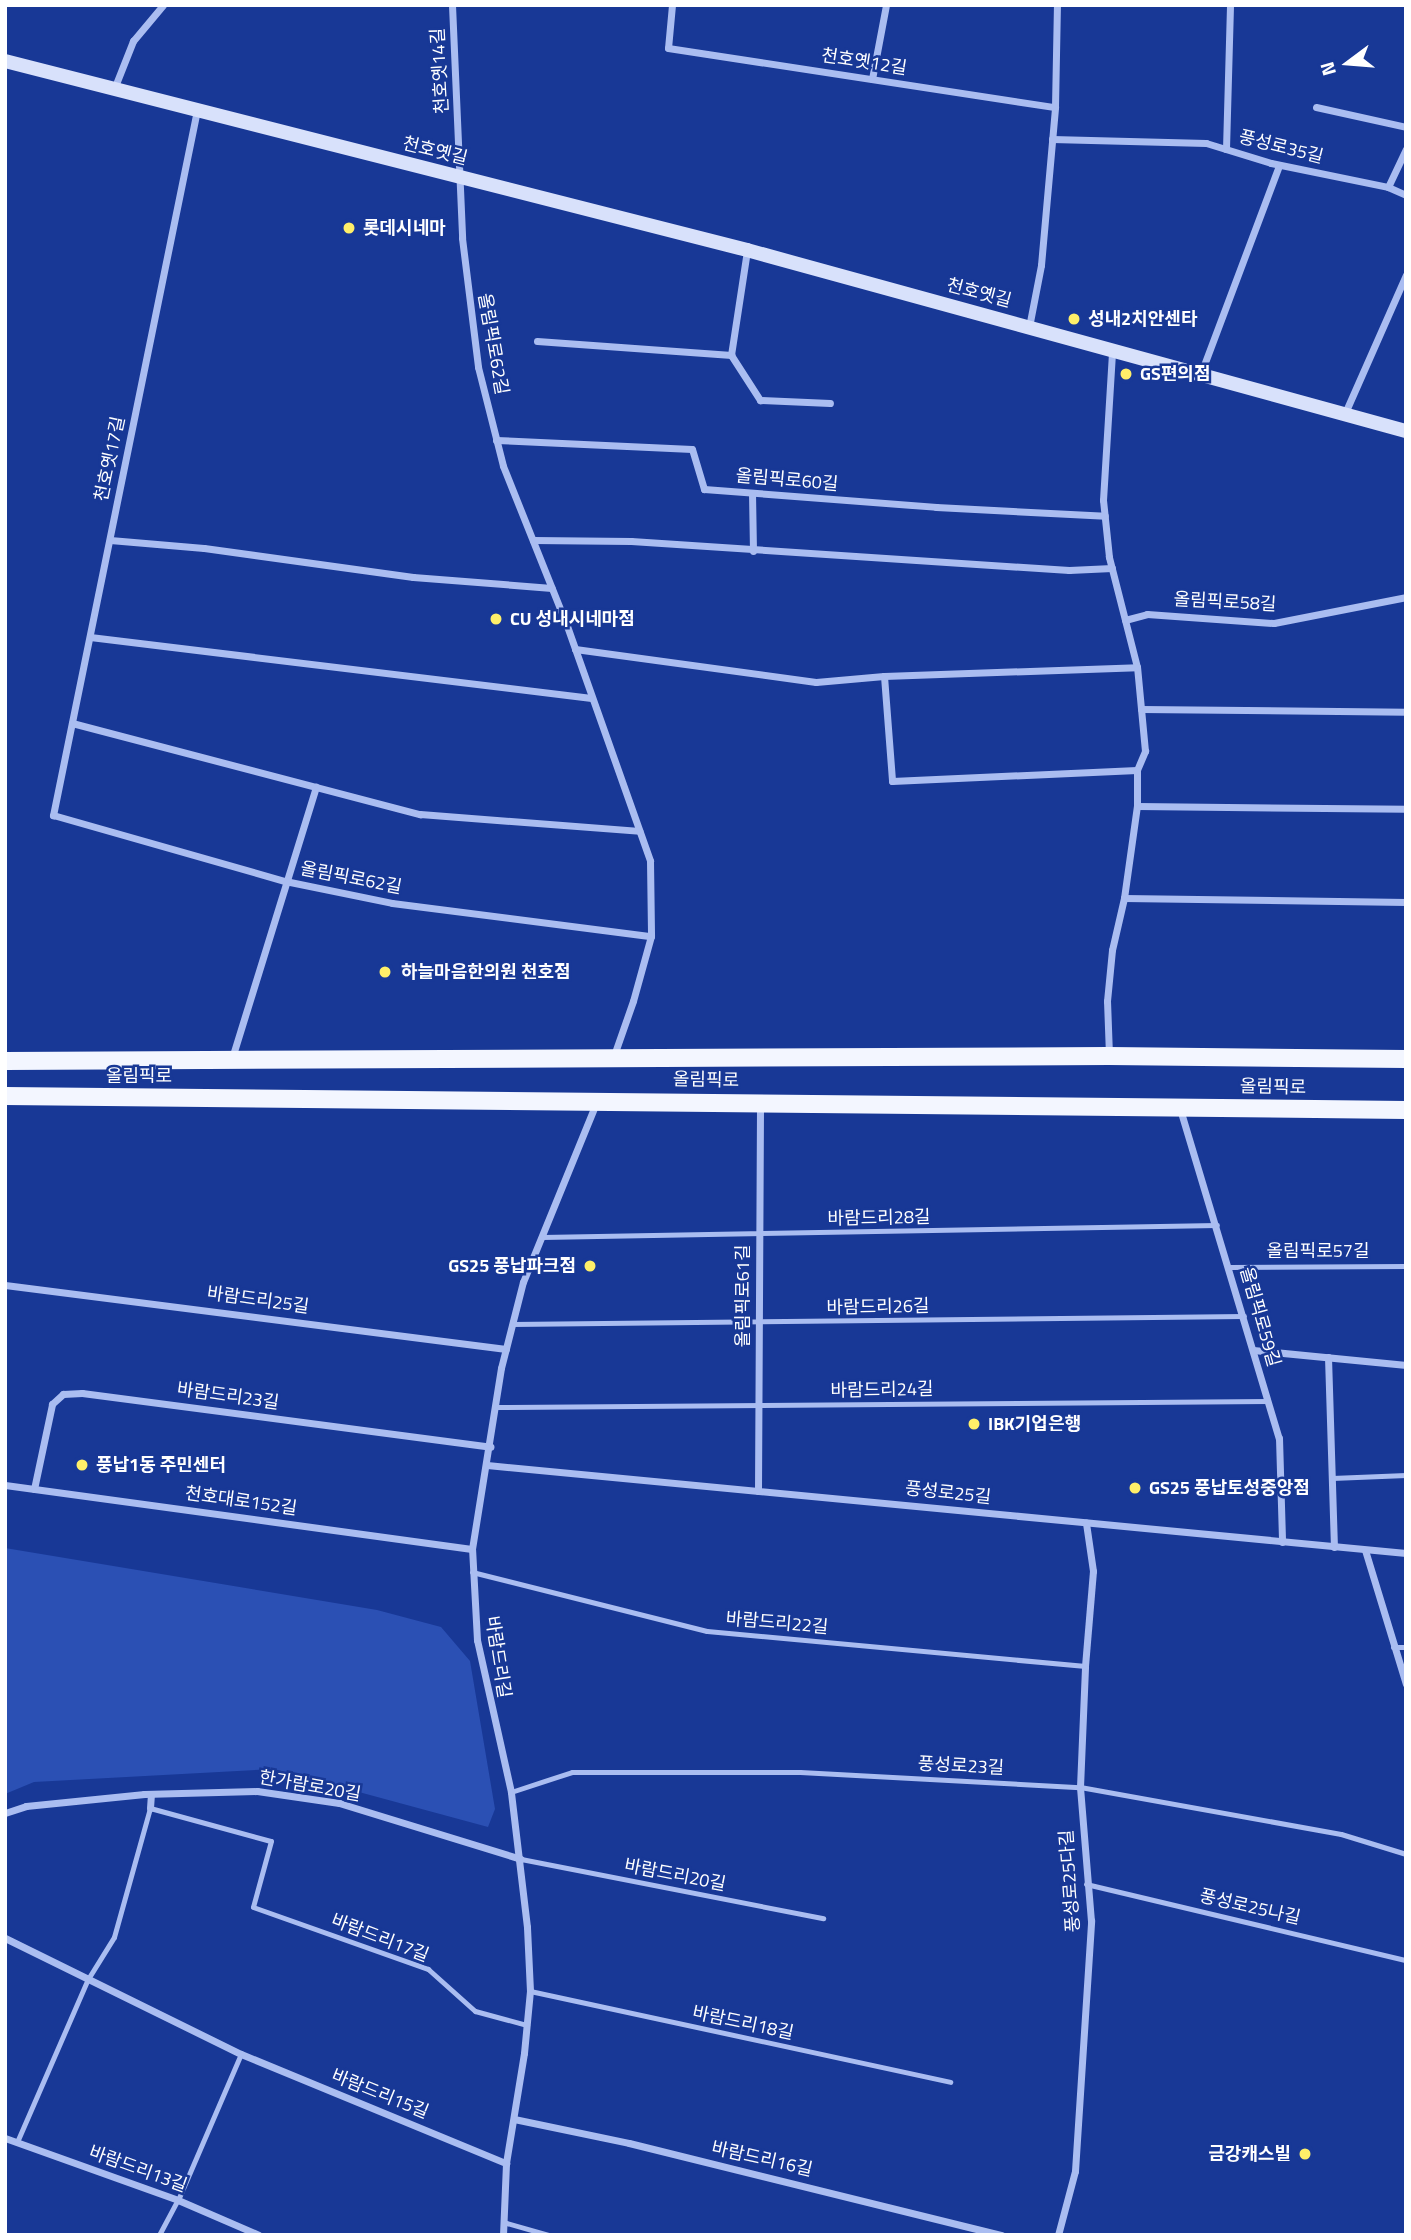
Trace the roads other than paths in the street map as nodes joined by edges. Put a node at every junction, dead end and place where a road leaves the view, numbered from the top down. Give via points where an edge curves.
1 (163, 5) edge
2 (452, 5) edge
3 (672, 5) edge
4 (886, 5) edge
5 (1057, 5) edge
6 (1230, 5) edge
7 (5, 61) edge
8 (872, 79) junction
9 (114, 89) junction
10 (1055, 107) junction
11 (1315, 107) dead end
12 (197, 110) junction
13 (1406, 127) edge
14 (1052, 139) junction
15 (1226, 149) junction
16 (1406, 149) edge
17 (1279, 165) junction
18 (460, 178) junction
19 (1388, 187) junction
20 (1406, 195) edge
21 (747, 250) junction
22 (1406, 275) edge
23 (1030, 327) junction
24 (537, 341) dead end
25 (1112, 349) junction
26 (731, 355) junction
27 (1201, 373) junction
28 (830, 403) dead end
29 (1345, 413) junction
30 (1404, 427) edge
31 (496, 440) junction
32 (752, 492) junction
33 (1105, 516) junction
34 (110, 540) junction
35 (533, 540) junction
36 (753, 551) junction
37 (1112, 568) junction
38 (552, 588) junction
39 (1406, 597) edge
40 (1125, 620) junction
41 (89, 637) junction
42 (575, 649) junction
43 (1137, 667) junction
44 (884, 676) junction
45 (591, 698) junction
46 (1141, 709) junction
47 (1406, 712) edge
48 (72, 723) junction
49 (1137, 770) junction
50 (316, 787) junction
51 (1137, 806) junction
52 (1406, 809) edge
53 (53, 814) joint
54 (639, 831) junction
55 (285, 881) junction
56 (1124, 898) junction
57 (1406, 902) edge
58 (651, 936) junction
59 (1109, 1056) junction
60 (231, 1058) junction
61 (613, 1059) junction
62 (1406, 1059) edge
63 (5, 1061) edge
64 (5, 1096) edge
65 (598, 1100) junction
66 (760, 1101) junction
67 (1180, 1107) junction
68 (1406, 1110) edge
69 (1217, 1225) junction
70 (760, 1234) junction
71 (542, 1237) junction
72 (1406, 1266) edge
73 (1230, 1267) junction
74 (5, 1286) edge
75 (1244, 1316) junction
76 (759, 1323) junction
77 (512, 1324) junction
78 (506, 1349) junction
79 (1254, 1350) junction
80 (1328, 1357) junction
81 (1406, 1365) edge
82 (1268, 1401) junction
83 (758, 1405) junction
84 (495, 1407) junction
85 (489, 1447) junction
86 (487, 1465) junction
87 (1406, 1475) edge
88 (1332, 1478) junction
89 (5, 1485) edge
90 (34, 1489) junction
91 (758, 1491) junction
92 (1086, 1523) junction
93 (1282, 1542) junction
94 (1334, 1546) junction
95 (472, 1549) junction
96 (1365, 1549) junction
97 (1406, 1553) edge
98 (472, 1572) junction
99 (1393, 1647) junction
100 (1406, 1647) edge
101 (1085, 1666) junction
102 (1406, 1684) edge
103 (1080, 1787) junction
104 (511, 1792) junction
105 (151, 1794) junction
106 (150, 1808) junction
107 (5, 1814) edge
108 (1406, 1854) edge
109 (521, 1859) junction
110 (1086, 1884) junction
111 (823, 1918) dead end
112 (5, 1938) edge
113 (1406, 1960) edge
114 (88, 1979) junction
115 (530, 1991) junction
116 (527, 2025) junction
117 (241, 2054) junction
118 (950, 2082) dead end
119 (514, 2119) junction
120 (5, 2138) edge
121 (17, 2142) junction
122 (506, 2163) junction
123 (178, 2200) junction
124 (503, 2222) junction
125 (159, 2235) edge
126 (259, 2235) edge
127 (503, 2235) edge
128 (549, 2235) edge
129 (1002, 2235) edge
130 (1058, 2235) edge

1 - 9 street via 133,41
2 - 18 street, 천호옛14길
3 - 8 street, 천호옛12길 via 668,48
4 - 8 street
5 - 10 street
6 - 15 street, 풍성로35길
7 - 9 street, 천호옛길
8 - 10 street, 천호옛12길
9 - 12 street, 천호옛길
10 - 14 street
11 - 13 street
12 - 18 street, 천호옛길
12 - 34 street, 천호옛17길
14 - 15 street via 1206,143
14 - 23 street via 1041,265
15 - 17 street, 풍성로35길
16 - 19 street
17 - 19 street, 풍성로35길
17 - 27 street
18 - 21 street, 천호옛길
18 - 31 street, 올림픽로62길 via 462,238 478,367
19 - 20 street, 풍성로35길
21 - 23 street, 천호옛길
21 - 26 street
22 - 29 street
23 - 25 street, 천호옛길
24 - 26 street
25 - 27 street, 천호옛길
25 - 33 street
26 - 28 street via 760,400
27 - 29 street, 천호옛길
29 - 30 street, 천호옛길
31 - 32 street, 올림픽로60길 via 692,449 704,489
31 - 35 street, 올림픽로62길
32 - 33 street, 올림픽로60길
32 - 36 street
33 - 37 street
34 - 38 street via 413,577
34 - 41 street, 천호옛17길
35 - 36 street via 631,541
35 - 38 street, 올림픽로62길
36 - 37 street via 1069,570
37 - 40 street
38 - 42 street, 올림픽로62길
39 - 40 street, 올림픽로58길 via 1274,623 1147,614
40 - 43 street
41 - 45 street
41 - 48 street, 천호옛17길
42 - 44 street via 816,682
42 - 45 street, 올림픽로62길
43 - 44 street
43 - 46 street
44 - 49 street via 892,781
45 - 54 street, 올림픽로62길
46 - 47 street
46 - 49 street via 1145,751
48 - 50 street
48 - 53 street, 천호옛17길
49 - 51 street
50 - 54 street via 420,814
50 - 55 street
51 - 52 street
51 - 56 street
53 - 55 street, 올림픽로62길
54 - 58 street, 올림픽로62길 via 650,861
55 - 58 street, 올림픽로62길 via 392,903
55 - 60 street
56 - 57 street
56 - 59 street via 1107,1000
58 - 61 street, 올림픽로62길
59 - 61 main road, 올림픽로
59 - 62 main road, 올림픽로
60 - 61 main road, 올림픽로
60 - 63 main road, 올림픽로
64 - 65 main road, 올림픽로
65 - 66 main road, 올림픽로
65 - 71 street, 바람드리길
66 - 67 main road, 올림픽로
66 - 70 street, 올림픽로61길
67 - 68 main road, 올림픽로
67 - 69 street, 올림픽로59길
69 - 70 lane, 바람드리28길
69 - 73 street, 올림픽로59길
70 - 71 lane, 바람드리28길
70 - 76 street, 올림픽로61길
71 - 77 street, 바람드리길
72 - 73 lane, 올림픽로57길
73 - 75 street, 올림픽로59길
74 - 78 street, 바람드리25길
75 - 76 lane, 바람드리26길
75 - 79 street, 올림픽로59길
76 - 77 lane, 바람드리26길
76 - 83 street, 올림픽로61길
77 - 78 street, 바람드리길
78 - 84 street, 바람드리길
79 - 80 street
79 - 82 street, 올림픽로59길
80 - 81 street
80 - 88 street
82 - 83 lane, 바람드리24길
82 - 93 street, 올림픽로59길 via 1279,1438
83 - 84 lane, 바람드리24길
83 - 91 street, 올림픽로61길
84 - 85 street, 바람드리길
85 - 86 street, 바람드리길
85 - 90 street, 바람드리23길 via 82,1392 63,1394 52,1404
86 - 91 street, 풍성로25길
86 - 95 street, 바람드리길
87 - 88 lane
88 - 94 street
89 - 90 street, 천호대로152길
90 - 95 street, 천호대로152길
91 - 92 street, 풍성로25길
92 - 93 street, 풍성로25길
92 - 101 street, 풍성로25다길 via 1093,1571
93 - 94 street, 풍성로25길
94 - 96 street, 풍성로25길
95 - 98 street, 바람드리길
96 - 97 street, 풍성로25길
96 - 99 street
98 - 101 lane, 바람드리22길 via 707,1631
98 - 104 street, 바람드리길 via 477,1640
99 - 100 lane
99 - 102 street
101 - 103 street, 풍성로25다길
103 - 104 lane, 풍성로23길 via 800,1772 572,1772
103 - 108 lane, 풍성로23길 via 1341,1834
103 - 110 street, 풍성로25다길
104 - 109 street, 바람드리길
105 - 106 street
105 - 107 street, 한가람로20길 via 26,1806
105 - 109 street, 한가람로20길 via 257,1791 339,1803
106 - 114 lane via 114,1937
106 - 116 lane, 바람드리17길 via 271,1841 253,1907 428,1969 475,2011
109 - 111 lane, 바람드리20길
109 - 115 street, 바람드리길
110 - 113 lane, 풍성로25나길
110 - 130 street, 풍성로25다길 via 1091,1921 1075,2171
112 - 114 street, 바람드리15길
114 - 117 street, 바람드리15길
114 - 121 lane
115 - 116 street, 바람드리길
115 - 118 lane, 바람드리18길
116 - 119 street, 바람드리길
117 - 122 street, 바람드리15길
117 - 123 lane
119 - 122 street, 바람드리길
119 - 129 street, 바람드리16길
120 - 121 street, 바람드리13길
121 - 123 street, 바람드리13길
122 - 124 street, 바람드리길
123 - 125 lane
123 - 126 street, 바람드리13길
124 - 127 street, 바람드리길
124 - 128 lane

